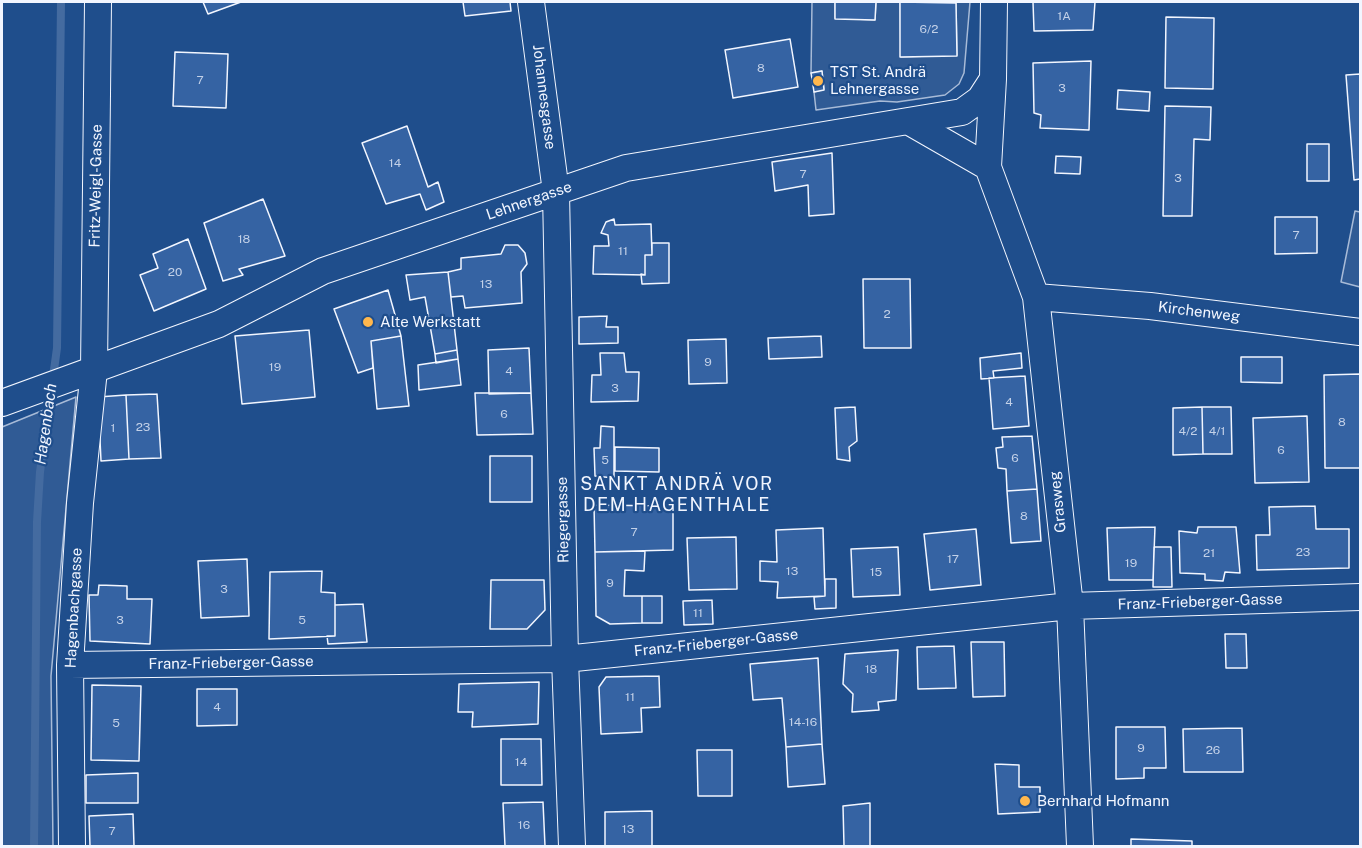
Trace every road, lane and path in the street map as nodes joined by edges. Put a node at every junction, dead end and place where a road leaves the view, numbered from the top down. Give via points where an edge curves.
1 (98, 2) edge
2 (531, 2) edge
3 (994, 2) edge
4 (993, 79) junction
5 (908, 121) junction
6 (988, 167) junction
7 (556, 192) junction
8 (1036, 297) junction
9 (1360, 332) edge
10 (86, 372) junction
11 (11, 399) edge
12 (1360, 597) edge
13 (1070, 606) junction
14 (566, 658) junction
15 (70, 665) junction
16 (72, 846) edge
17 (572, 846) edge
18 (1080, 846) edge

1 - 10 street, Fritz-Weigl-Gasse
2 - 7 street, Johannesgasse
3 - 4 street
4 - 5 street, Lehnergasse via 980,99 962,112
4 - 6 street, Grasweg
5 - 6 street
5 - 7 street, Lehnergasse via 626,168
6 - 8 street, Grasweg
7 - 10 street, Lehnergasse via 323,271 219,324
7 - 14 street, Riegergasse
8 - 9 street, Kirchenweg via 1150,306
8 - 13 street, Grasweg
10 - 11 street, Lehnergasse
10 - 15 street, Hagenbachgasse
12 - 13 street, Franz-Frieberger-Gasse
13 - 14 street, Franz-Frieberger-Gasse
13 - 18 street, Grasweg
14 - 15 street, Franz-Frieberger-Gasse
14 - 17 street, Riegergasse
15 - 16 street, Hagenbachgasse

